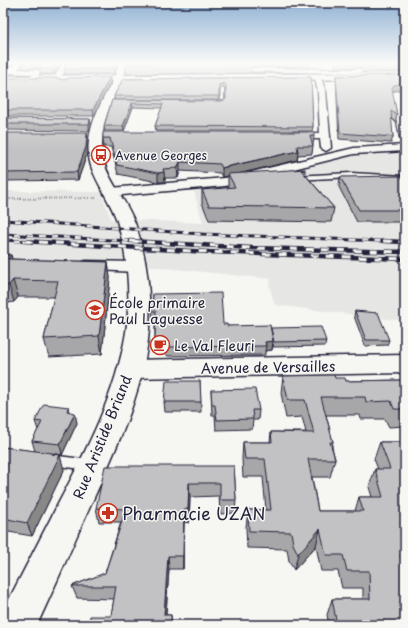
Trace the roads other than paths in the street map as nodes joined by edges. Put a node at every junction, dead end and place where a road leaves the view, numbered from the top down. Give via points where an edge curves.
1 (113, 92) edge
2 (222, 92) edge
3 (322, 92) edge
4 (396, 94) joint
5 (405, 94) edge
6 (206, 102) edge
7 (403, 117) edge
8 (278, 136) edge
9 (326, 136) junction
10 (405, 138) edge
11 (405, 148) edge
12 (326, 158) junction
13 (287, 178) edge
14 (405, 178) edge
15 (264, 180) edge
16 (226, 182) junction
17 (113, 195) junction
18 (69, 266) edge
19 (135, 267) junction
20 (405, 364) edge
21 (130, 369) junction
22 (41, 458) edge
23 (94, 465) junction
24 (17, 625) edge

1 - 17 main road, Rue Aristide Briand via 111,102 96,121 95,135 95,155
2 - 6 lane via 222,103
3 - 9 street
4 - 5 street
4 - 7 street
7 - 10 street
8 - 9 street
9 - 12 street
11 - 12 street via 354,152
12 - 16 street
13 - 14 lane via 351,175
15 - 16 lane
16 - 17 street
17 - 19 main road, Rue Aristide Briand via 125,220
18 - 19 street
19 - 21 main road, Rue Aristide Briand via 137,331
20 - 21 main road, Avenue de Versailles
21 - 23 main road, Rue Aristide Briand
22 - 23 lane
23 - 24 main road, Rue Aristide Briand

